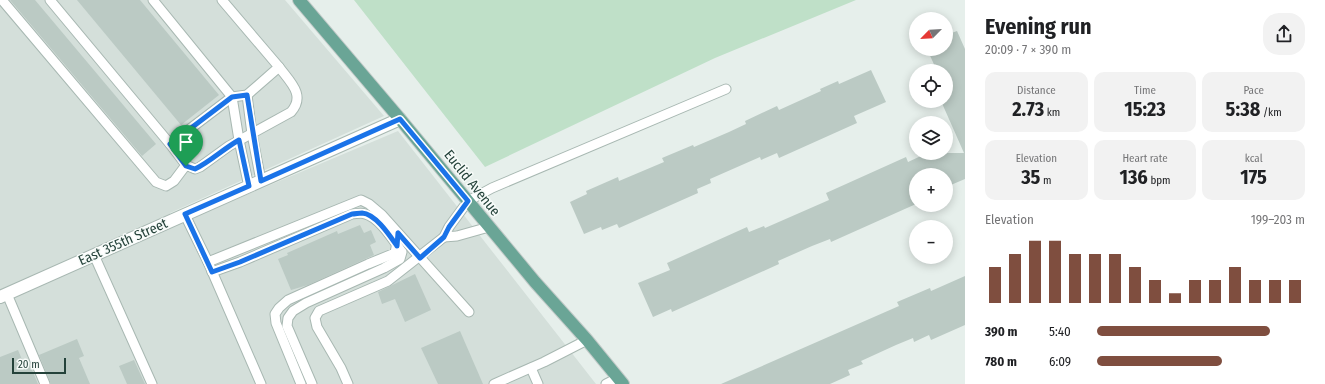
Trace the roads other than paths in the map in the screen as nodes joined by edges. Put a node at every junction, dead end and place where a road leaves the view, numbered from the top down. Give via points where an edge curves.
1 (2, 0) edge
2 (50, 0) edge
3 (153, 0) edge
4 (222, 0) edge
5 (299, 0) edge
6 (279, 67) junction
7 (726, 89) dead end
8 (247, 95) junction
9 (232, 97) junction
10 (400, 119) junction
11 (252, 134) junction
12 (239, 140) junction
13 (170, 144) junction
14 (186, 166) junction
15 (261, 181) junction
16 (249, 186) junction
17 (468, 201) junction
18 (185, 214) junction
19 (489, 227) junction
20 (398, 233) junction
21 (444, 237) junction
22 (397, 246) junction
23 (94, 255) junction
24 (420, 258) junction
25 (208, 262) junction
26 (212, 272) junction
27 (3, 296) edge
28 (469, 312) dead end
29 (587, 340) junction
30 (531, 368) junction
31 (621, 381) edge
32 (45, 384) edge
33 (152, 384) edge
34 (261, 384) edge
35 (301, 384) edge
36 (312, 384) edge
37 (348, 384) edge
38 (494, 384) edge
39 (538, 384) edge
40 (606, 384) edge

1 - 14 lane via 156,182 166,186 174,181
2 - 13 lane
3 - 9 lane
4 - 6 lane
5 - 10 main road, Euclid Avenue
6 - 8 lane
6 - 11 lane via 294,87 298,96 297,105 291,112
7 - 17 lane via 492,188
8 - 9 lane
8 - 11 lane
9 - 12 lane
9 - 13 lane
10 - 15 street, East 355th Street
10 - 17 main road, Euclid Avenue
11 - 12 lane
11 - 15 lane
12 - 14 lane via 200,167 195,169
12 - 16 lane
13 - 14 lane
15 - 16 street, East 355th Street
16 - 18 street, East 355th Street
17 - 19 main road, Euclid Avenue
17 - 21 lane
18 - 23 street, East 355th Street
18 - 25 lane
19 - 21 lane
19 - 29 main road, Euclid Avenue
20 - 22 lane
20 - 24 lane
20 - 25 lane via 382,215 360,200
21 - 24 lane
22 - 26 lane via 385,229 372,217 363,213 352,214
22 - 35 lane via 395,253 288,300 279,308 275,314 276,323
22 - 36 lane via 402,252 396,262 306,302 288,318 287,326
23 - 27 street, East 355th Street
23 - 33 lane
24 - 28 lane
24 - 37 lane via 388,281 320,311 315,318 317,327
25 - 26 lane
26 - 34 lane
27 - 32 lane
29 - 30 lane
29 - 31 main road, Euclid Avenue
30 - 38 lane
30 - 39 lane
31 - 40 lane

